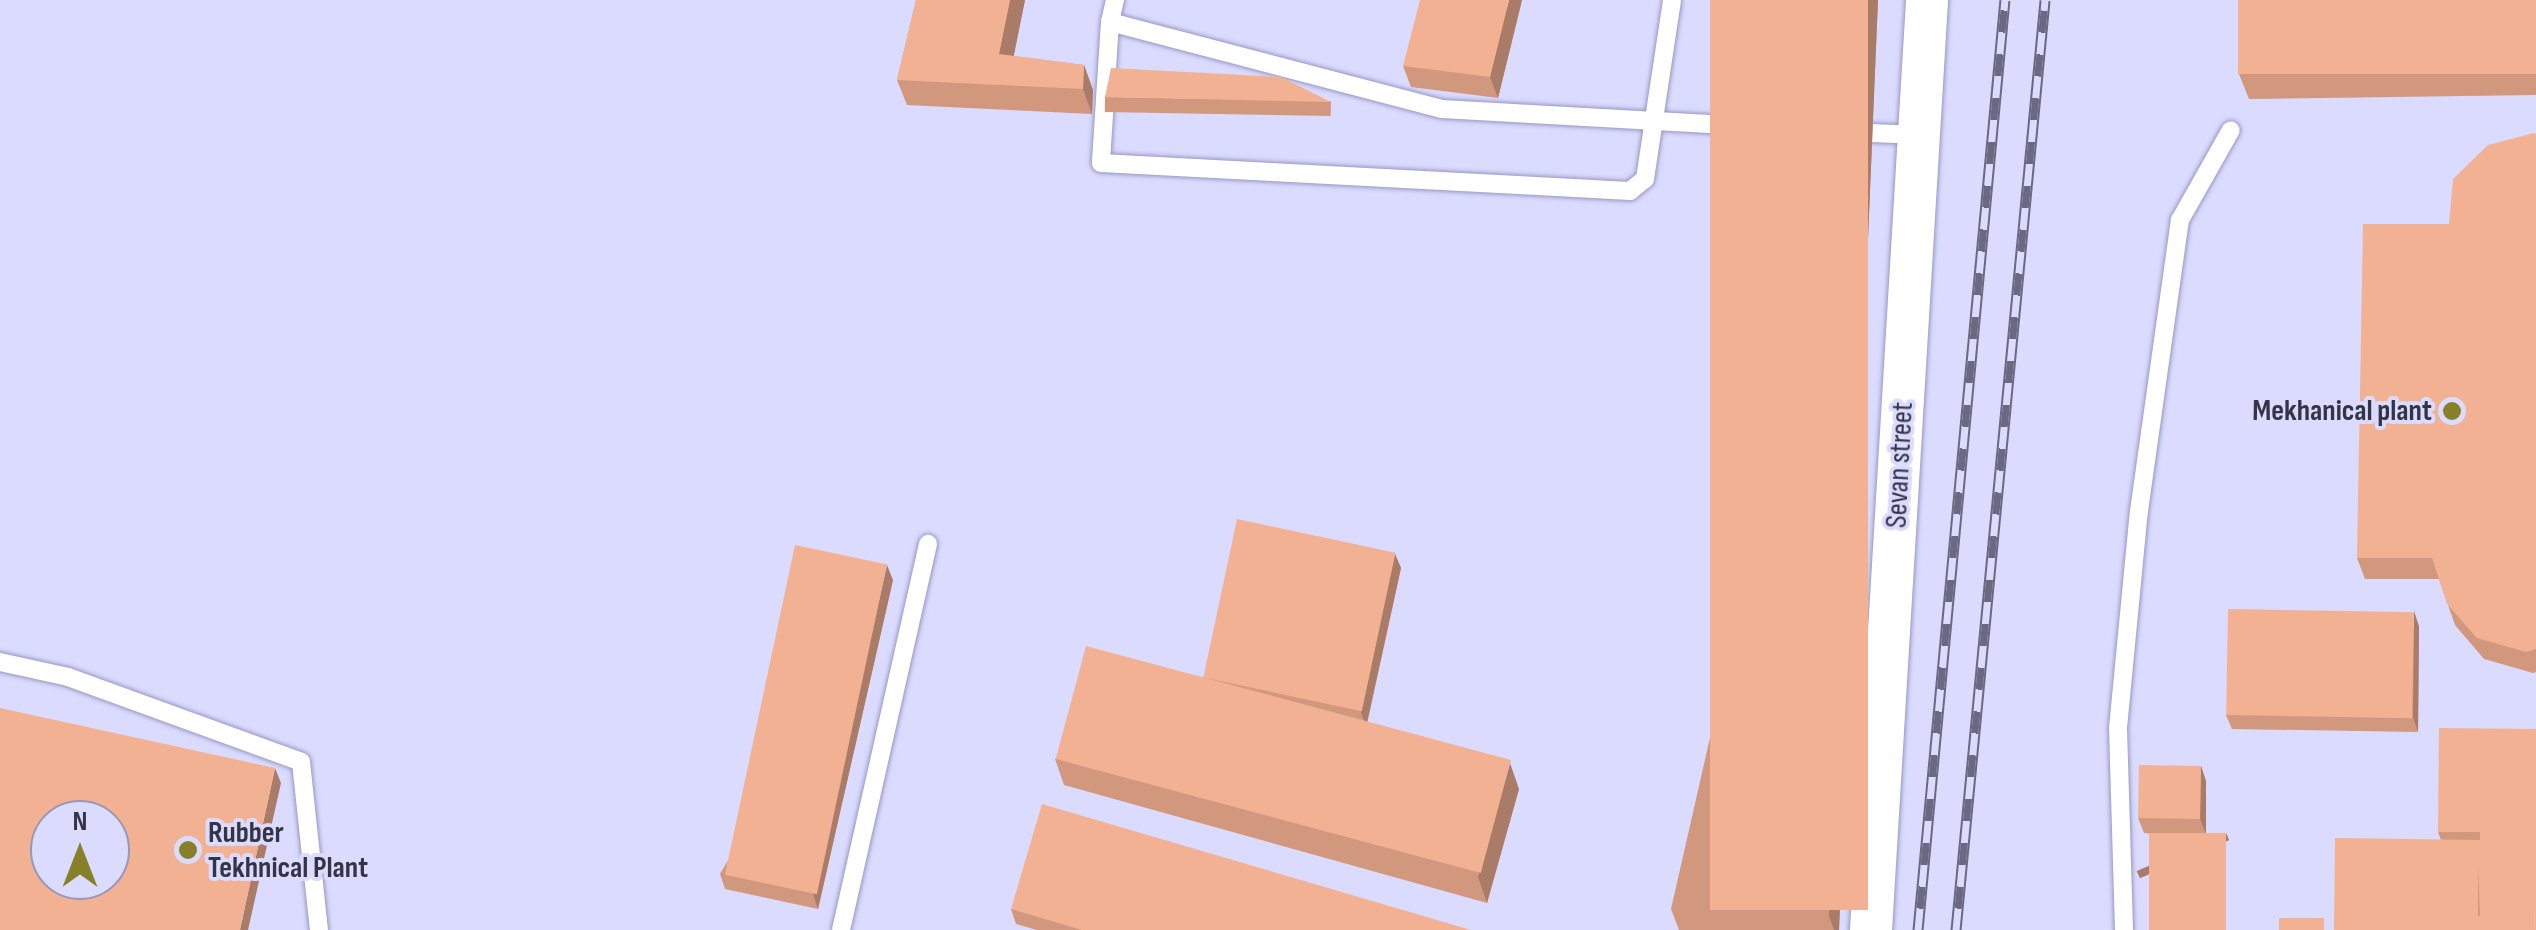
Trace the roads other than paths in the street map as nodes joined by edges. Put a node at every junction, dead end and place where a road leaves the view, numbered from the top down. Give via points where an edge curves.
1 (1116, 0) edge
2 (1672, 0) edge
3 (1927, 0) edge
4 (1110, 22) junction
5 (1653, 122) junction
6 (1714, 124) edge
7 (2231, 130) dead end
8 (1871, 132) dead end
9 (1920, 135) junction
10 (928, 544) dead end
11 (0, 662) edge
12 (319, 930) edge
13 (841, 930) edge
14 (1871, 930) edge
15 (2124, 930) edge

1 - 4 lane
2 - 5 lane
3 - 9 street, Sevan street
4 - 5 lane via 1442,109
4 - 5 lane via 1101,164 1630,191 1645,178
5 - 6 lane
7 - 15 lane via 2180,220 2139,512 2118,728
8 - 9 lane
9 - 14 street, Sevan street
10 - 13 lane
11 - 12 lane via 68,677 301,762

